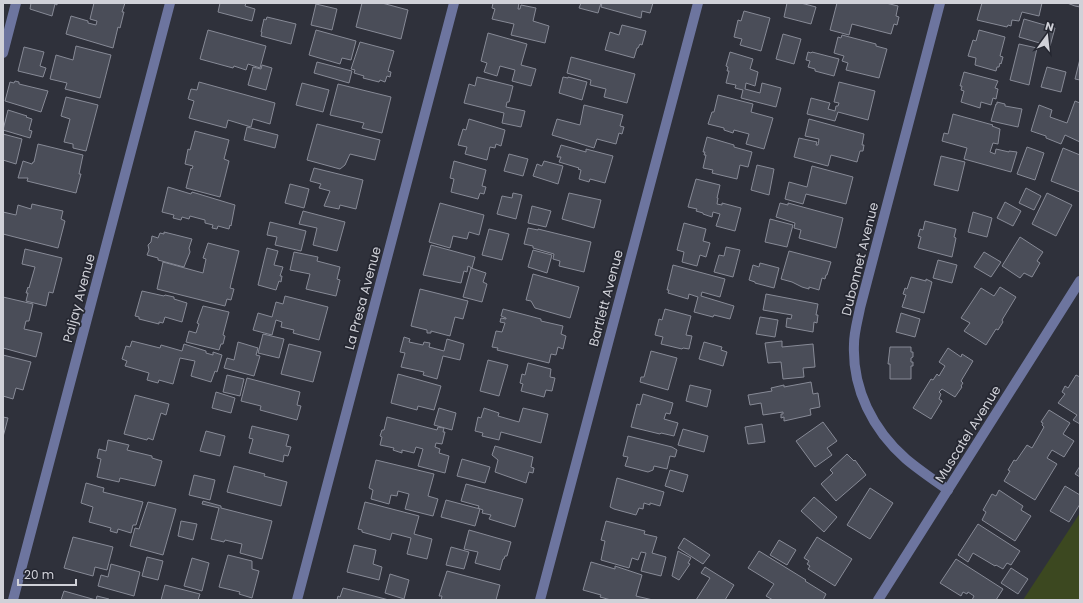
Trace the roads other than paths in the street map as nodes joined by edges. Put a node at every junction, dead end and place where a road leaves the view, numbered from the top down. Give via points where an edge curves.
1 (16, 3) edge
2 (170, 3) edge
3 (454, 3) edge
4 (698, 3) edge
5 (940, 3) edge
6 (3, 53) edge
7 (1080, 282) edge
8 (948, 490) junction
9 (13, 600) edge
10 (297, 600) edge
11 (540, 600) edge
12 (878, 600) edge

1 - 6 street
2 - 9 street, Paljay Avenue
3 - 10 street, La Presa Avenue
4 - 11 street, Bartlett Avenue
5 - 8 street, Dubonnet Avenue via 860,308 854,344 856,375 863,402 879,429 906,459
7 - 8 street, Muscatel Avenue
8 - 12 street, Muscatel Avenue

